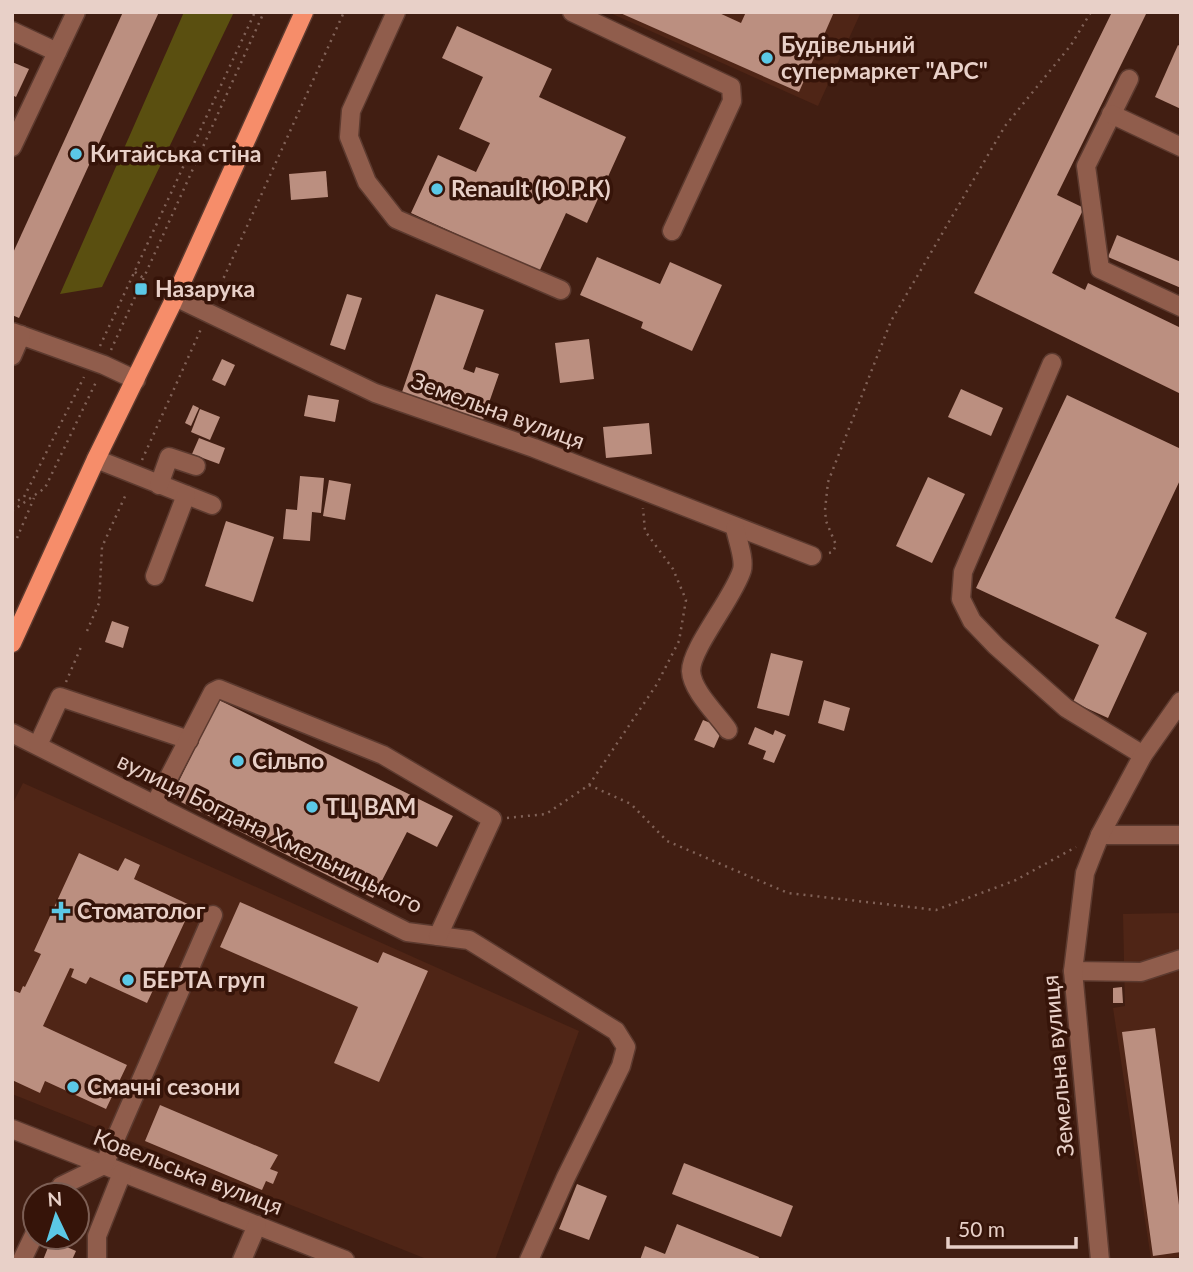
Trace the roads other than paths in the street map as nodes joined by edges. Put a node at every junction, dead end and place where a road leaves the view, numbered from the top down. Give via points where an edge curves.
1 (76, 12) edge
2 (304, 12) edge
3 (396, 12) edge
4 (572, 12) edge
5 (12, 31) edge
6 (57, 52) junction
7 (1129, 79) dead end
8 (1111, 114) junction
9 (12, 147) edge
10 (1181, 148) edge
11 (672, 231) dead end
12 (561, 290) dead end
13 (175, 297) junction
14 (1181, 307) edge
15 (17, 334) edge
16 (12, 356) edge
17 (1052, 363) dead end
18 (136, 380) junction
19 (96, 459) junction
20 (196, 466) dead end
21 (159, 485) junction
22 (186, 495) junction
23 (212, 505) dead end
24 (735, 528) junction
25 (812, 556) road end
26 (155, 576) dead end
27 (19, 612) edge
28 (12, 643) edge
29 (1181, 701) edge
30 (729, 730) dead end
31 (12, 733) edge
32 (189, 740) junction
33 (38, 745) junction
34 (1143, 755) junction
35 (155, 804) junction
36 (1100, 835) junction
37 (1181, 835) edge
38 (213, 915) dead end
39 (438, 936) junction
40 (1181, 959) edge
41 (1073, 971) junction
42 (12, 1129) edge
43 (103, 1165) junction
44 (122, 1172) junction
45 (71, 1181) edge
46 (257, 1225) junction
47 (96, 1260) edge
48 (242, 1260) edge
49 (345, 1260) edge
50 (529, 1260) edge
51 (1100, 1260) edge

1 - 6 street
2 - 13 main road
3 - 12 street via 351,111 349,137 367,182 396,219
4 - 11 street via 731,87 732,101
5 - 6 street
6 - 9 street
7 - 8 street
8 - 10 street
8 - 14 street via 1086,166 1100,269
13 - 18 main road
13 - 24 street, Земельна вулиця via 375,393 534,448
15 - 16 street
15 - 18 street
17 - 34 street via 963,572 961,599 972,621 1066,708
18 - 19 main road
19 - 21 street
19 - 27 main road
20 - 21 street via 169,457
21 - 22 street
22 - 23 street
22 - 26 street
24 - 25 street, Земельна вулиця
24 - 30 street via 743,568 695,655 691,672 697,688
27 - 28 main road
29 - 34 street, Земельна вулиця
31 - 33 street, вулиця Богдана Хмельницького
32 - 33 street via 60,697
32 - 35 street
32 - 39 street via 213,692 219,689 383,755 492,819
33 - 35 street, вулиця Богдана Хмельницького
34 - 36 street, Земельна вулиця
35 - 39 street, вулиця Богдана Хмельницького via 407,932
36 - 37 street
36 - 41 street, Земельна вулиця via 1084,873
38 - 43 street
39 - 50 street, вулиця Богдана Хмельницького via 469,940 615,1031 625,1047 621,1066
40 - 41 street via 1141,972
41 - 51 street, Земельна вулиця
42 - 43 street, Ковельська вулиця
43 - 44 street, Ковельська вулиця
43 - 45 street
44 - 46 street, Ковельська вулиця
44 - 47 street via 97,1236
46 - 48 street
46 - 49 street, Ковельська вулиця

